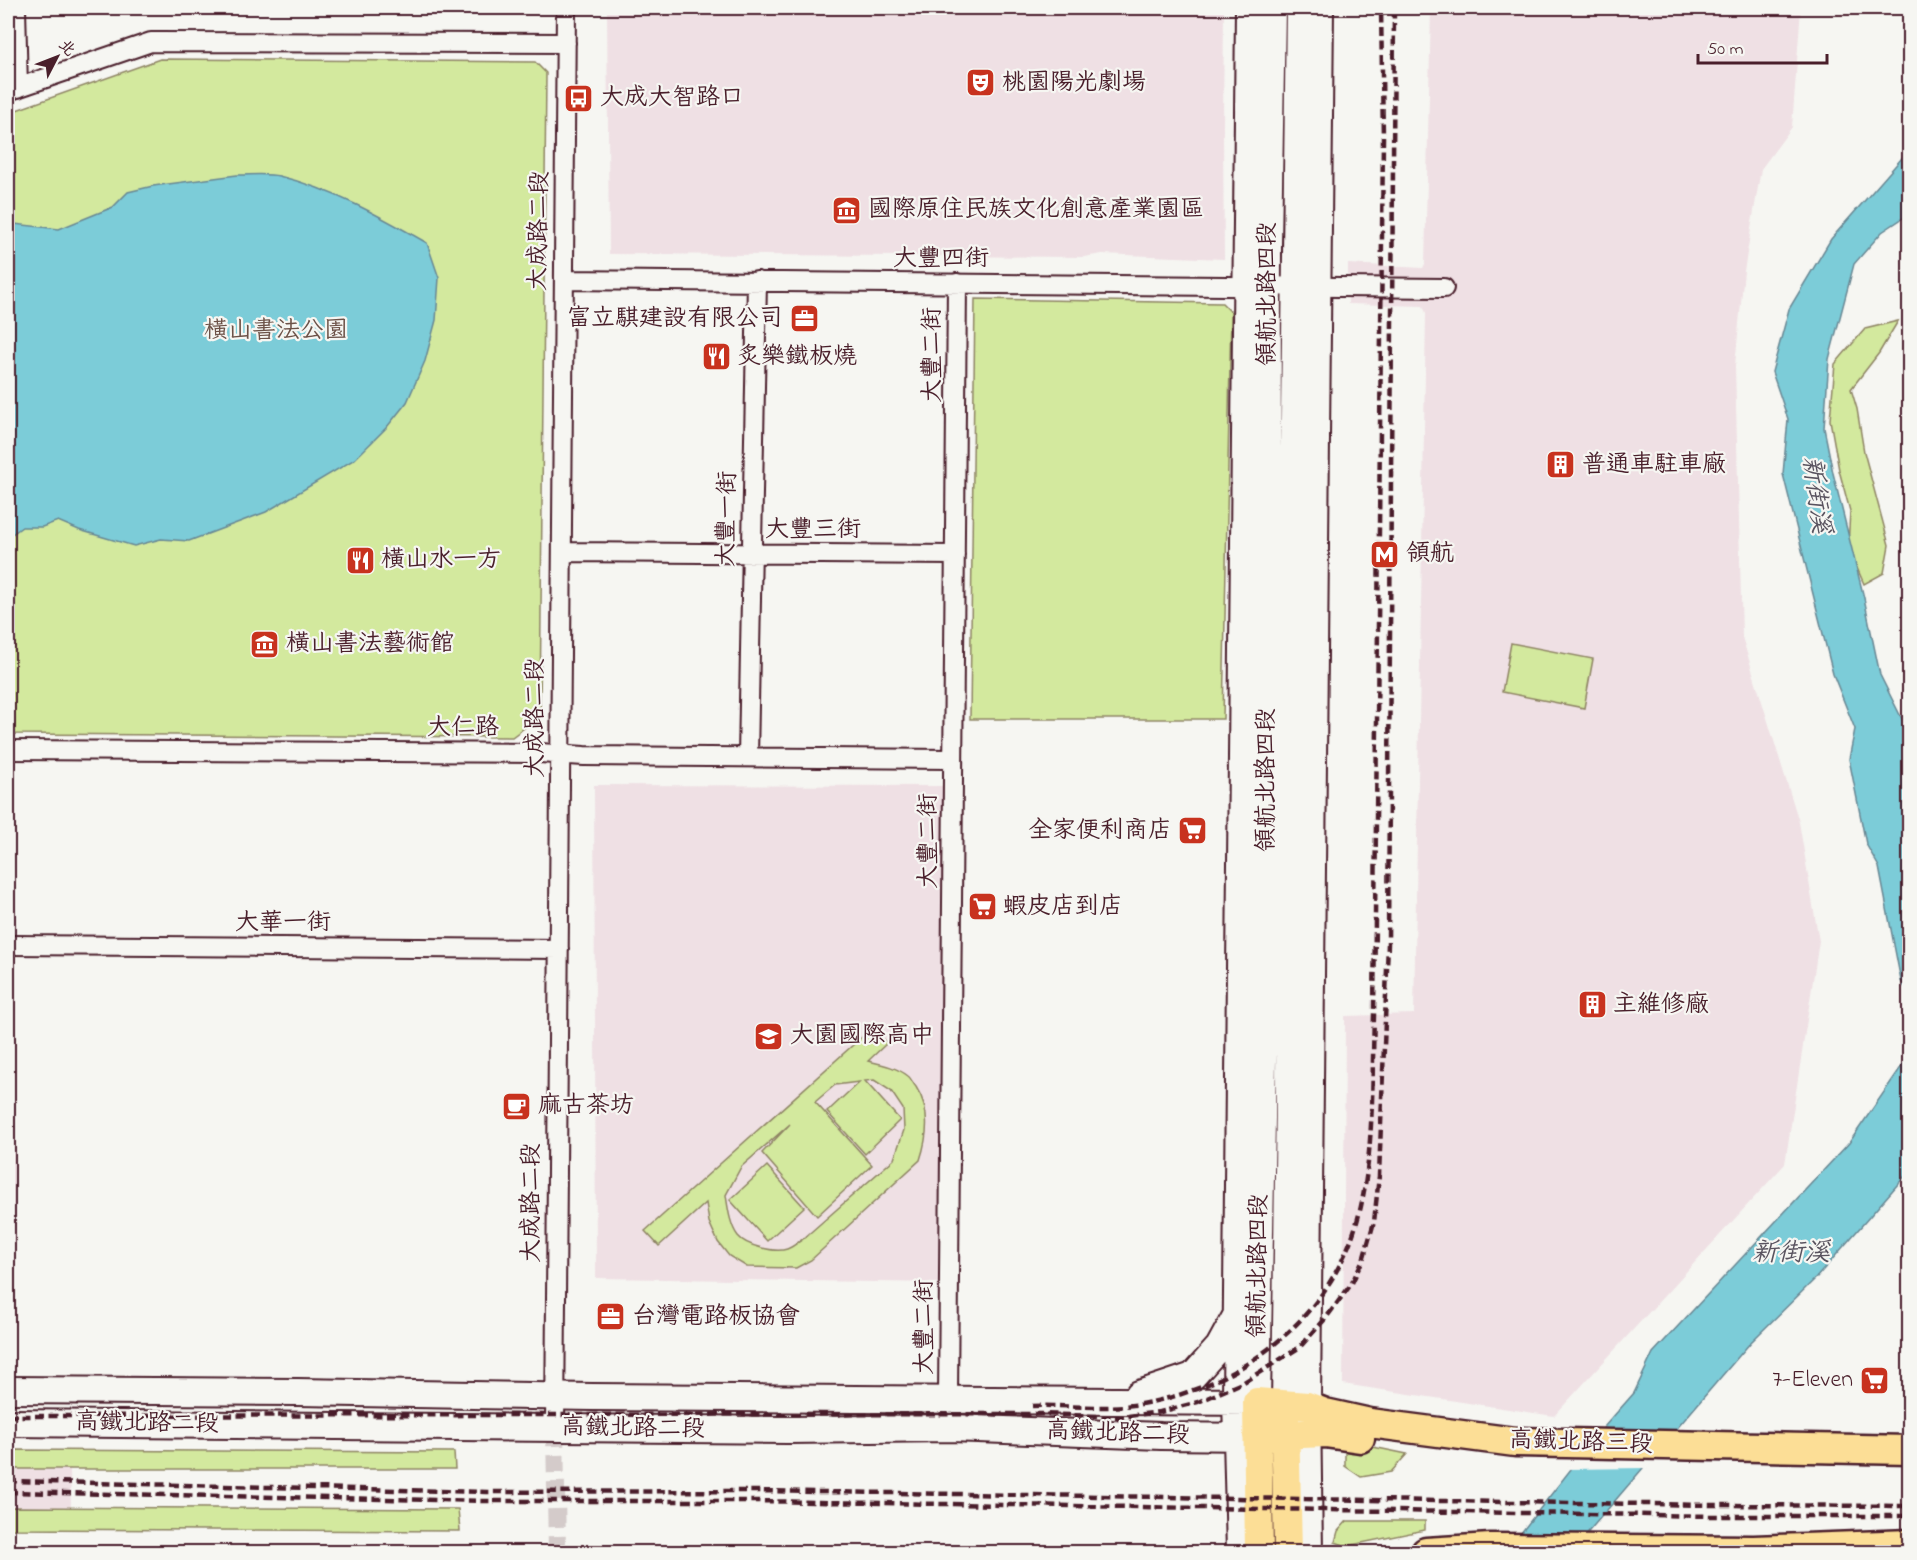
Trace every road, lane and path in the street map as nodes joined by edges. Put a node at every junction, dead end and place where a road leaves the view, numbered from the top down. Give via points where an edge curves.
1 (16, 8) edge
2 (566, 8) edge
3 (1249, 8) edge
4 (1272, 8) edge
5 (1299, 8) edge
6 (1320, 8) edge
7 (566, 43) junction
8 (13, 89) edge
9 (564, 280) junction
10 (757, 281) junction
11 (957, 283) junction
12 (1257, 285) junction
13 (1307, 285) junction
14 (1444, 288) dead end
15 (562, 552) junction
16 (752, 554) junction
17 (955, 555) junction
18 (8, 750) edge
19 (560, 755) junction
20 (748, 758) junction
21 (953, 759) junction
22 (8, 945) edge
23 (559, 949) junction
24 (1238, 1313) junction
25 (8, 1390) edge
26 (555, 1397) junction
27 (948, 1399) junction
28 (1117, 1401) junction
29 (1246, 1401) junction
30 (1296, 1405) junction
31 (8, 1423) edge
32 (555, 1428) junction
33 (1296, 1435) junction
34 (1247, 1437) junction
35 (1910, 1450) edge
36 (1577, 1452) junction
37 (1715, 1453) junction
38 (1910, 1466) edge
39 (1910, 1544) edge
40 (1240, 1552) edge
41 (1259, 1552) edge
42 (1288, 1552) edge
43 (1309, 1552) edge
44 (1426, 1552) edge

1 - 8 street
2 - 7 street, 大成路二段
3 - 12 street, 領航北路四段
4 - 12 street, 領航北路四段
5 - 13 street, 領航北路四段
6 - 13 street, 領航北路四段
7 - 8 street via 151,42
7 - 9 street, 大成路二段
9 - 10 street, 大豐四街
9 - 15 street, 大成路二段
10 - 11 street, 大豐四街
10 - 16 street, 大豐一街
11 - 12 street, 大豐四街
11 - 17 street, 大豐二街
12 - 13 street, 大豐四街
12 - 24 street, 領航北路四段
12 - 29 street, 領航北路四段 via 1267,833
13 - 14 street, 大豐四街
13 - 30 street, 領航北路四段
15 - 16 street, 大豐三街
15 - 19 street, 大成路二段
16 - 17 street, 大豐三街
16 - 20 street, 大豐一街
17 - 21 street, 大豐二街
18 - 19 street, 大仁路
19 - 20 street, 大仁路
19 - 23 street, 大成路二段
20 - 21 street, 大仁路
21 - 27 street, 大豐二街
22 - 23 street, 大華一街
23 - 26 street, 大成路二段
24 - 28 street via 1219,1347 1193,1376
24 - 29 street, 領航北路四段
25 - 26 street, 高鐵北路二段
26 - 27 street, 高鐵北路二段
26 - 32 street, 大成路二段
27 - 28 street, 高鐵北路二段
28 - 29 street, 高鐵北路二段
29 - 30 main road, 高鐵北路三段
29 - 34 main road, 領航北路四段
30 - 33 main road, 領航北路四段
30 - 36 main road, 高鐵北路三段 via 1370,1423
31 - 32 street, 高鐵北路二段
32 - 34 street, 高鐵北路二段 via 951,1428
33 - 34 main road, 高鐵北路三段
33 - 36 main road, 高鐵北路三段 via 1326,1433 1506,1458
33 - 42 main road, 領航北路四段
33 - 43 street, 領航北路四段
34 - 40 street, 領航北路四段
34 - 41 main road, 領航北路四段
35 - 37 main road, 高鐵北路三段
36 - 37 main road, 高鐵北路三段
37 - 38 main road, 高鐵北路三段
39 - 44 main road via 1754,1550 1491,1548

